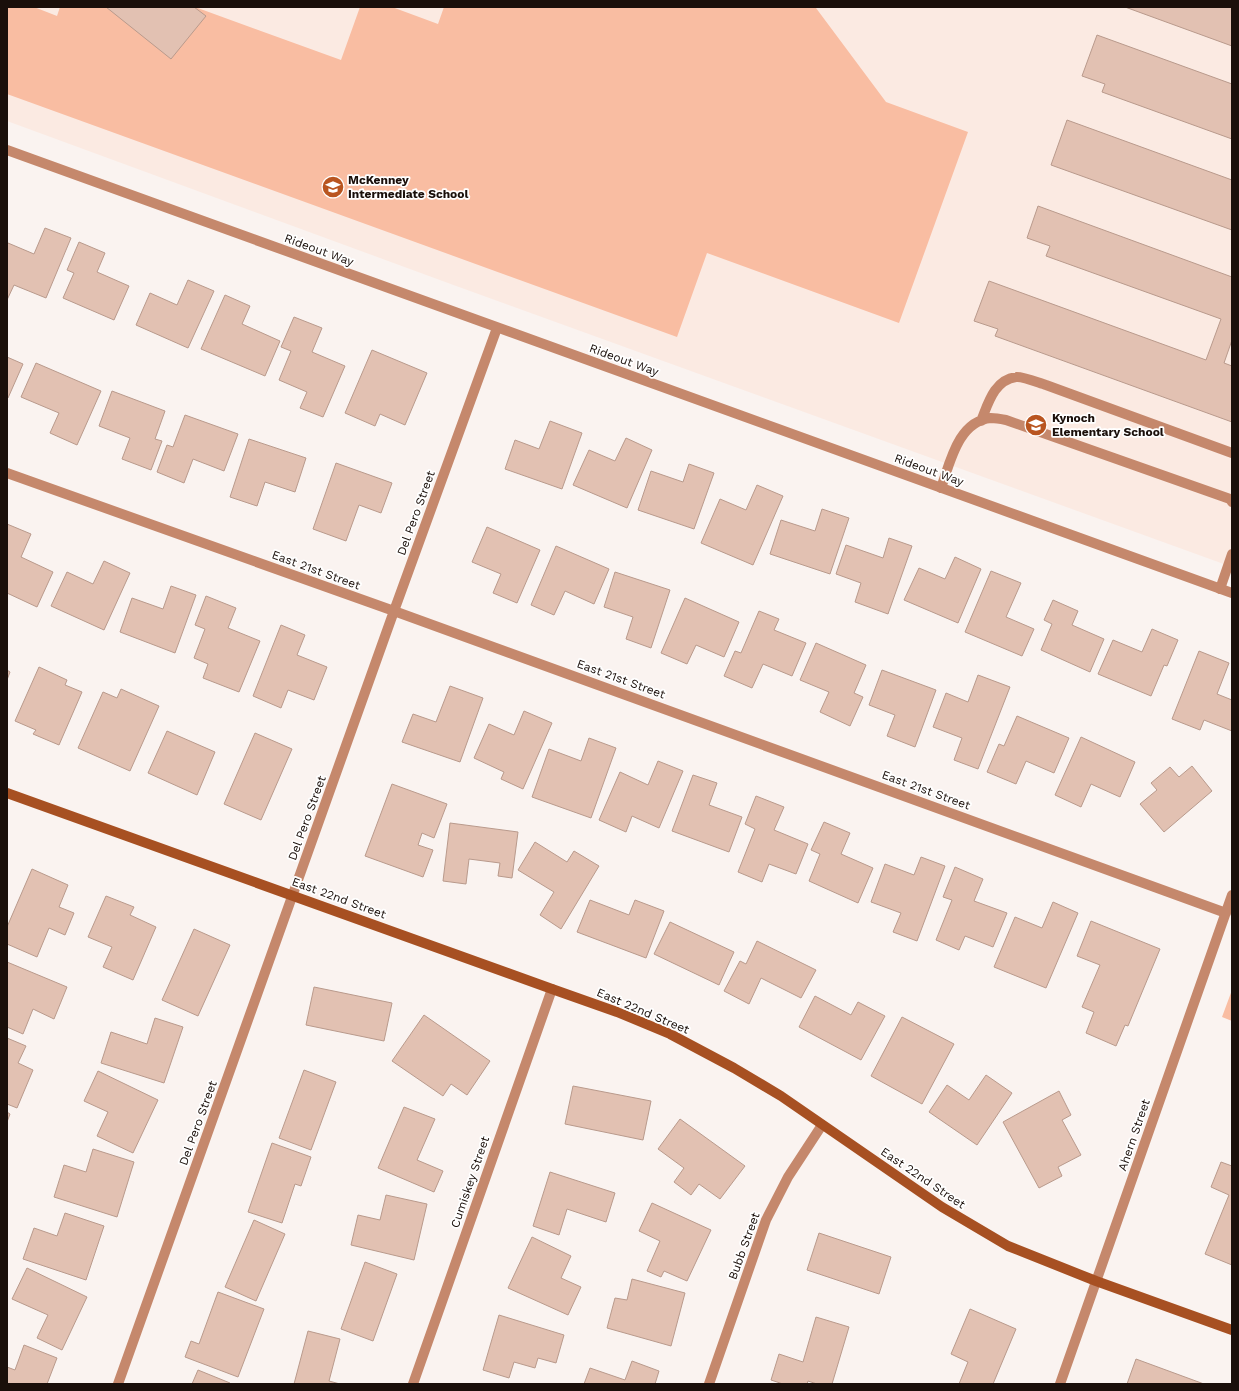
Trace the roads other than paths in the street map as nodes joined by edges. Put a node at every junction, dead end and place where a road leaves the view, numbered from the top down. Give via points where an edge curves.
1 (7, 150) edge
2 (497, 328) junction
3 (981, 421) junction
4 (1232, 453) edge
5 (7, 473) edge
6 (941, 488) junction
7 (1232, 502) edge
8 (1232, 554) edge
9 (1220, 589) junction
10 (1232, 593) edge
11 (394, 611) junction
12 (7, 793) edge
13 (293, 895) junction
14 (1232, 895) edge
15 (1226, 912) junction
16 (552, 989) junction
17 (822, 1125) junction
18 (1096, 1281) junction
19 (1232, 1330) edge
20 (118, 1384) edge
21 (413, 1384) edge
22 (709, 1384) edge
23 (1060, 1384) edge

1 - 2 street, Rideout Way
2 - 6 street, Rideout Way
2 - 11 street, Del Pero Street
3 - 4 street via 991,395 1001,383 1016,377 1046,385
3 - 6 street via 974,424 960,439
3 - 7 street via 991,418 1006,420 1230,499
5 - 11 street, East 21st Street
6 - 9 street, Rideout Way
8 - 9 street
9 - 10 street, Rideout Way
11 - 13 street, Del Pero Street
11 - 15 street, East 21st Street
12 - 13 street, East 22nd Street
13 - 16 street, East 22nd Street
13 - 20 street, Del Pero Street
14 - 15 street, Ahern Street
15 - 18 street, Ahern Street
16 - 17 street, East 22nd Street via 670,1034 781,1096
16 - 21 street, Cumiskey Street
17 - 18 street, East 22nd Street via 942,1207 1008,1246
17 - 22 street, Bubb Street via 788,1177 766,1220
18 - 19 street, East 22nd Street
18 - 23 street, Ahern Street

